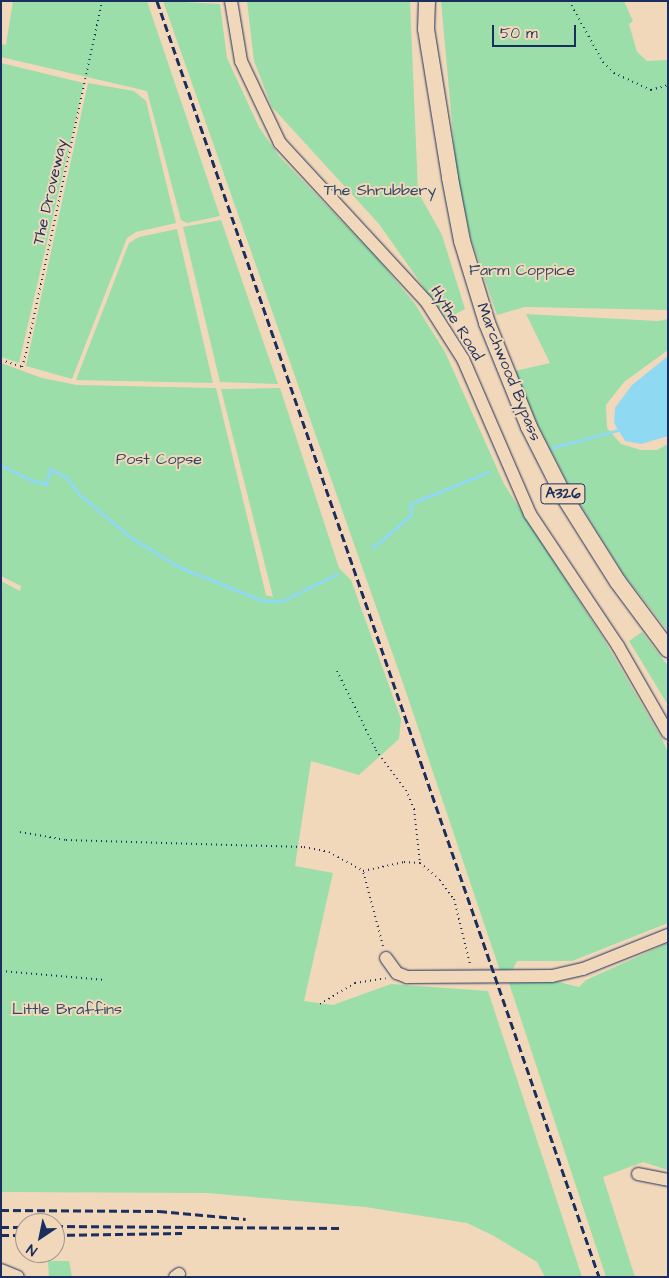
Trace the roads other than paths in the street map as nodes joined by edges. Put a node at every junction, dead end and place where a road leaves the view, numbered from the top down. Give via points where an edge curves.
1 (231, 1) edge
2 (427, 1) edge
3 (668, 649) edge
4 (668, 733) edge
5 (668, 935) edge
6 (386, 958) road end
7 (638, 1174) dead end
8 (668, 1180) edge
9 (1, 1270) edge
10 (18, 1277) edge

1 - 4 street, Hythe Road via 241,61 280,143 426,301 463,359 530,514 618,646
2 - 3 main road, Marchwood Bypass / A326 via 426,29 450,178 462,241 487,323 529,427 565,498 618,582
5 - 6 street via 568,973 474,978 406,977 397,973
7 - 8 street
9 - 10 street

